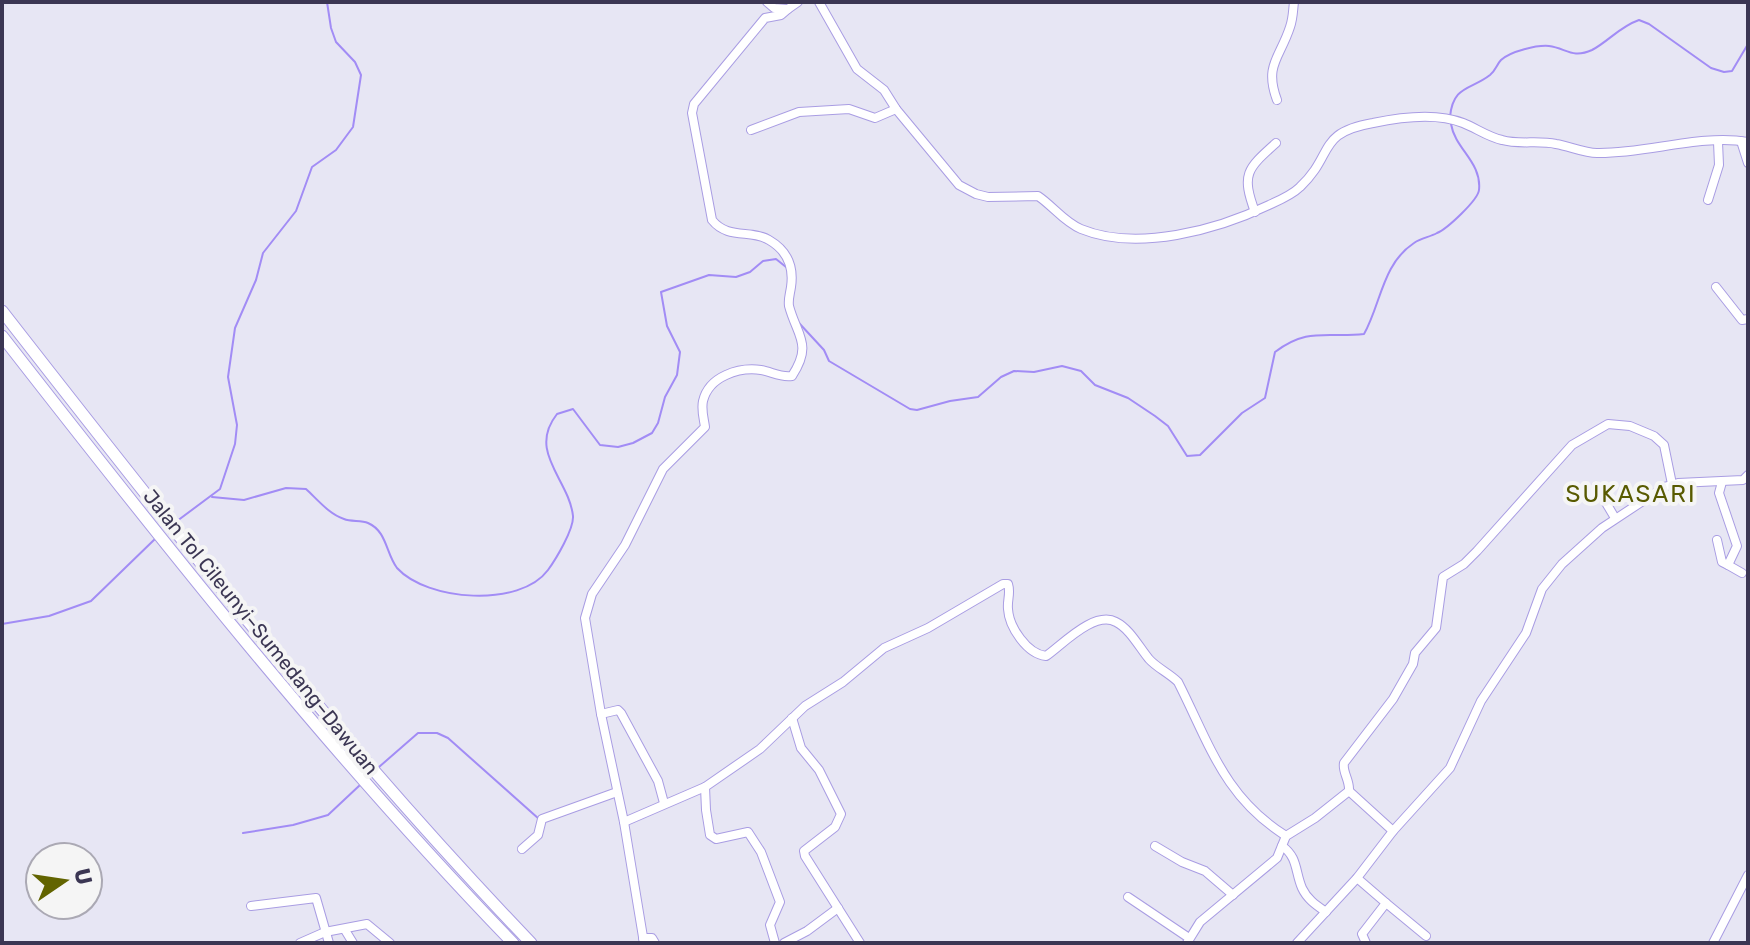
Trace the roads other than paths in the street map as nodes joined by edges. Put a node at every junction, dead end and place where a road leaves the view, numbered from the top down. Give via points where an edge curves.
1 (767, 2) edge
2 (798, 2) edge
3 (819, 2) edge
4 (1294, 2) edge
5 (788, 9) junction
6 (1277, 100) dead end
7 (896, 109) junction
8 (751, 130) dead end
9 (1744, 141) edge
10 (1718, 142) junction
11 (1276, 143) dead end
12 (1748, 163) edge
13 (1708, 200) dead end
14 (1255, 212) junction
15 (1716, 287) dead end
16 (2, 311) edge
17 (1748, 319) edge
18 (2, 336) edge
19 (1746, 478) edge
20 (1722, 482) junction
21 (1672, 484) junction
22 (1596, 486) dead end
23 (1615, 518) junction
24 (1717, 540) dead end
25 (1728, 565) junction
26 (1742, 573) dead end
27 (601, 714) junction
28 (792, 718) junction
29 (705, 787) junction
30 (1349, 791) junction
31 (617, 792) junction
32 (664, 803) junction
33 (624, 822) junction
34 (1393, 831) junction
35 (1286, 836) junction
36 (1155, 846) dead end
37 (1282, 846) junction
38 (522, 849) dead end
39 (1748, 875) edge
40 (1357, 878) junction
41 (1233, 895) junction
42 (1128, 897) dead end
43 (1386, 903) junction
44 (251, 906) dead end
45 (838, 908) junction
46 (1326, 912) junction
47 (345, 930) junction
48 (325, 932) junction
49 (1426, 936) dead end
50 (1188, 940) edge
51 (644, 941) edge
52 (300, 943) edge
53 (329, 943) edge
54 (353, 943) edge
55 (390, 943) edge
56 (513, 943) edge
57 (531, 943) edge
58 (655, 943) edge
59 (775, 943) edge
60 (784, 943) edge
61 (860, 943) edge
62 (1297, 943) edge
63 (1366, 943) edge
64 (1713, 943) edge

1 - 5 street
2 - 5 street
3 - 7 street via 849,58 884,90
4 - 6 street via 1274,63
5 - 27 street via 765,18 692,113 709,214 718,228 766,238 786,253 792,271 788,301 803,342 801,358 792,376 735,370 710,389 703,400 705,427 663,469 625,545 592,594 585,618
7 - 8 street via 875,118 849,109 799,112
7 - 14 street via 959,185 988,197 1038,196 1080,229 1166,237
9 - 10 street
9 - 12 street
10 - 13 street via 1719,165
10 - 14 street via 1593,153 1553,143 1501,140 1443,118 1376,122 1335,135 1317,169 1298,190
11 - 14 street via 1247,173
15 - 17 street via 1742,320
16 - 57 highway, Jalan Tol Cileunyi–Sumedang–Dawuan via 312,697 445,853
18 - 56 highway, Jalan Tol Cileunyi–Sumedang–Dawuan via 340,754
19 - 20 street
20 - 21 street
20 - 25 street via 1719,493 1737,546
21 - 23 street
21 - 30 street via 1664,445 1630,426 1608,424 1572,445 1477,551 1443,577 1436,628 1415,653 1393,699 1344,763
22 - 23 street
23 - 34 street via 1551,576 1526,633 1481,701 1450,768
24 - 25 street via 1722,562
25 - 26 street
27 - 31 street
27 - 32 street via 621,713
28 - 29 street via 760,749
28 - 35 street via 884,648 1005,583 1010,589 1011,624 1039,656 1084,627 1106,620 1129,632 1152,663 1178,682 1224,778 1265,823
28 - 45 street via 801,748 841,814 835,827 804,851
29 - 32 street
29 - 59 street via 710,835 716,839 748,832 761,852 780,902 770,925
30 - 34 street
30 - 35 street
31 - 33 street
31 - 38 street via 542,819 538,835
32 - 33 street
33 - 51 street
34 - 40 street
35 - 37 street
36 - 41 street via 1205,871
37 - 41 street via 1277,858
37 - 46 street via 1291,852 1302,889
39 - 64 street
40 - 43 street
40 - 46 street
41 - 50 street via 1200,922
42 - 50 street
43 - 49 street
43 - 63 street via 1362,934
44 - 48 street via 316,898
45 - 60 street
45 - 61 street
46 - 62 street
47 - 48 street
47 - 54 street
47 - 55 street via 367,924
48 - 52 street
48 - 53 street
51 - 58 street via 652,938

